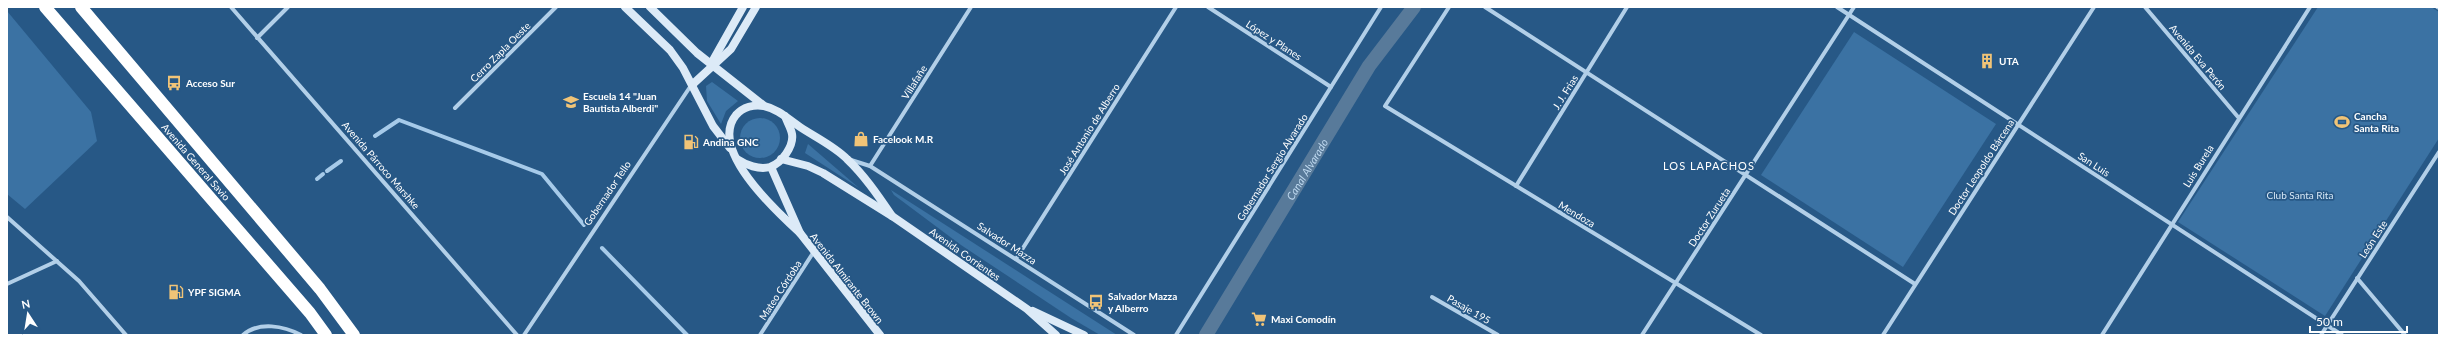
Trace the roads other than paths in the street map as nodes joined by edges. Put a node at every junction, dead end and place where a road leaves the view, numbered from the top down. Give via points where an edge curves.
1 (41, 7) edge
2 (45, 7) edge
3 (231, 7) edge
4 (288, 7) edge
5 (556, 7) edge
6 (625, 7) edge
7 (650, 7) edge
8 (743, 7) edge
9 (756, 7) edge
10 (972, 7) edge
11 (1176, 7) edge
12 (1208, 7) edge
13 (1381, 7) edge
14 (1449, 7) edge
15 (1485, 7) edge
16 (1627, 7) edge
17 (1837, 7) edge
18 (1854, 7) edge
19 (2094, 7) edge
20 (2145, 7) edge
21 (2310, 7) edge
22 (83, 9) edge
23 (1849, 15) junction
24 (57, 22) junction
25 (257, 38) junction
26 (711, 65) junction
27 (1586, 73) junction
28 (693, 84) junction
29 (1331, 87) junction
30 (763, 106) junction
31 (455, 108) dead end
32 (785, 116) junction
33 (2238, 117) junction
34 (2018, 125) junction
35 (731, 150) junction
36 (2439, 152) edge
37 (737, 158) junction
38 (847, 158) junction
39 (781, 159) junction
40 (870, 166) junction
41 (771, 167) junction
42 (1745, 175) junction
43 (1516, 186) junction
44 (892, 216) junction
45 (7, 217) edge
46 (2171, 224) junction
47 (800, 233) junction
48 (813, 253) junction
49 (1016, 259) junction
50 (57, 261) junction
51 (2357, 278) junction
52 (1676, 283) junction
53 (7, 284) edge
54 (1915, 284) junction
55 (320, 289) junction
56 (1432, 297) dead end
57 (1027, 309) junction
58 (2327, 326) junction
59 (126, 335) edge
60 (243, 335) edge
61 (301, 335) edge
62 (326, 335) edge
63 (354, 335) edge
64 (361, 335) edge
65 (517, 335) edge
66 (524, 335) edge
67 (760, 335) edge
68 (880, 335) edge
69 (1056, 335) edge
70 (1084, 335) edge
71 (1134, 335) edge
72 (1176, 335) edge
73 (1498, 335) edge
74 (1642, 335) edge
75 (1761, 335) edge
76 (1883, 335) edge
77 (2102, 335) edge
78 (2321, 335) edge
79 (2342, 335) edge
80 (2405, 335) edge

1 - 24 highway
2 - 24 highway, Avenida General Savio
3 - 25 street, Avenida Párroco Marshke
4 - 25 street
5 - 31 street, Cerro Zapla Oeste
6 - 28 main road via 670,50
7 - 26 main road
8 - 26 main road, Gobernador Tello
9 - 26 main road, Gobernador Tello via 731,49
10 - 40 street, Villafañe
11 - 49 street, José Antonio de Alberro
12 - 29 street, López y Planes
13 - 29 street, Gobernador Sergio Alvarado
14 - 43 street, Mendoza via 1385,106
15 - 27 street
16 - 27 street, J. J. Frias
17 - 23 street, San Luis
18 - 23 street, Doctor Zurueta
19 - 34 street, Doctor Leopoldo Bárcena
20 - 33 street, Avenida Eva Perón
21 - 33 street, Luis Burela
22 - 55 highway, Avenida General Savio
23 - 34 street, San Luis
23 - 42 street, Doctor Zurueta
24 - 62 highway, Avenida General Savio via 310,313
25 - 65 street, Avenida Párroco Marshke
26 - 28 main road, Gobernador Tello
26 - 30 main road
27 - 42 street
27 - 43 street, J. J. Frias
28 - 35 main road via 697,98 713,126
28 - 66 street, Gobernador Tello
29 - 72 street, Gobernador Sergio Alvarado
30 - 32 main road
30 - 35 main road via 754,105 738,113 729,131
32 - 38 main road, Avenida Corrientes
32 - 39 main road via 792,135 789,149
33 - 46 street, Luis Burela
34 - 46 street, San Luis
34 - 54 street, Doctor Leopoldo Bárcena
35 - 37 main road
36 - 51 street, León Este
37 - 41 main road via 755,167
37 - 47 main road via 762,194
38 - 40 street, Salvador Mazza
38 - 44 main road, Avenida Corrientes
39 - 41 main road
39 - 44 main road, Avenida Corrientes via 823,173
40 - 49 street, Salvador Mazza
41 - 47 main road
42 - 52 street, Doctor Zurueta
42 - 54 street
43 - 52 street, Mendoza
44 - 57 main road, Avenida Corrientes
45 - 50 street
46 - 58 street, San Luis
46 - 77 street, Luis Burela
47 - 48 main road, Avenida Almirante Brown
48 - 67 street, Mateo Córdoba
48 - 68 main road, Avenida Almirante Brown
49 - 71 street, Salvador Mazza
50 - 53 street
50 - 59 street via 98,301
51 - 58 street, León Este
51 - 80 street
52 - 74 street, Doctor Zurueta
52 - 75 street, Mendoza
54 - 76 street, Doctor Leopoldo Bárcena
55 - 63 highway, Avenida General Savio
55 - 64 highway
56 - 73 street, Pasaje 195
57 - 69 main road, Avenida Corrientes
57 - 70 main road, Avenida Corrientes
58 - 78 street, León Este
58 - 79 street, San Luis
60 - 61 street via 255,328 277,326

